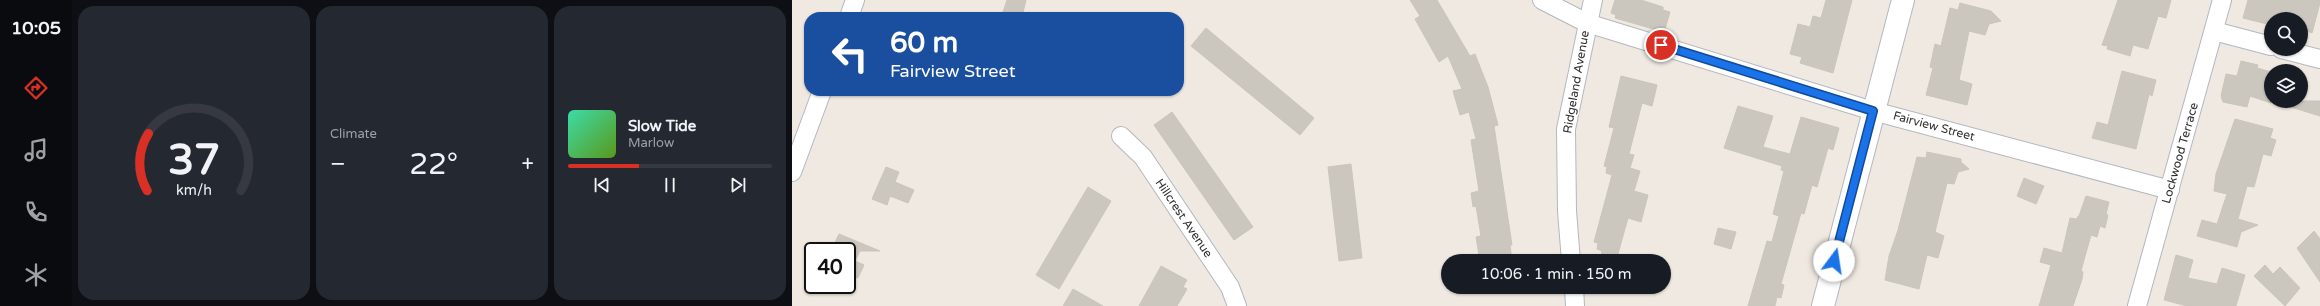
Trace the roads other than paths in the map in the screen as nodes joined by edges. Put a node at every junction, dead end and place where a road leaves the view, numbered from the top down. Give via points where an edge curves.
1 (855, 0) edge
2 (1542, 0) edge
3 (1593, 0) edge
4 (1903, 0) edge
5 (2222, 0) edge
6 (851, 12) edge
7 (1587, 23) junction
8 (2214, 31) junction
9 (2264, 44) edge
10 (2308, 56) edge
11 (2320, 59) edge
12 (820, 96) edge
13 (1873, 111) junction
14 (1121, 136) dead end
15 (792, 172) edge
16 (2170, 190) junction
17 (1570, 254) edge
18 (1574, 294) edge
19 (1237, 306) edge
20 (1575, 306) edge
21 (1823, 306) edge
22 (2137, 306) edge

1 - 6 street
2 - 7 street, Fairview Street
3 - 7 street, Ridgeland Avenue
4 - 13 street
5 - 8 street, Lockwood Terrace
7 - 13 street, Fairview Street
7 - 17 street, Ridgeland Avenue via 1566,129
8 - 9 street
8 - 16 street, Lockwood Terrace
10 - 11 street
12 - 15 street
13 - 16 street, Fairview Street
13 - 21 street
14 - 19 street, Hillcrest Avenue via 1143,157 1230,287
16 - 22 street, Lockwood Terrace
18 - 20 street

